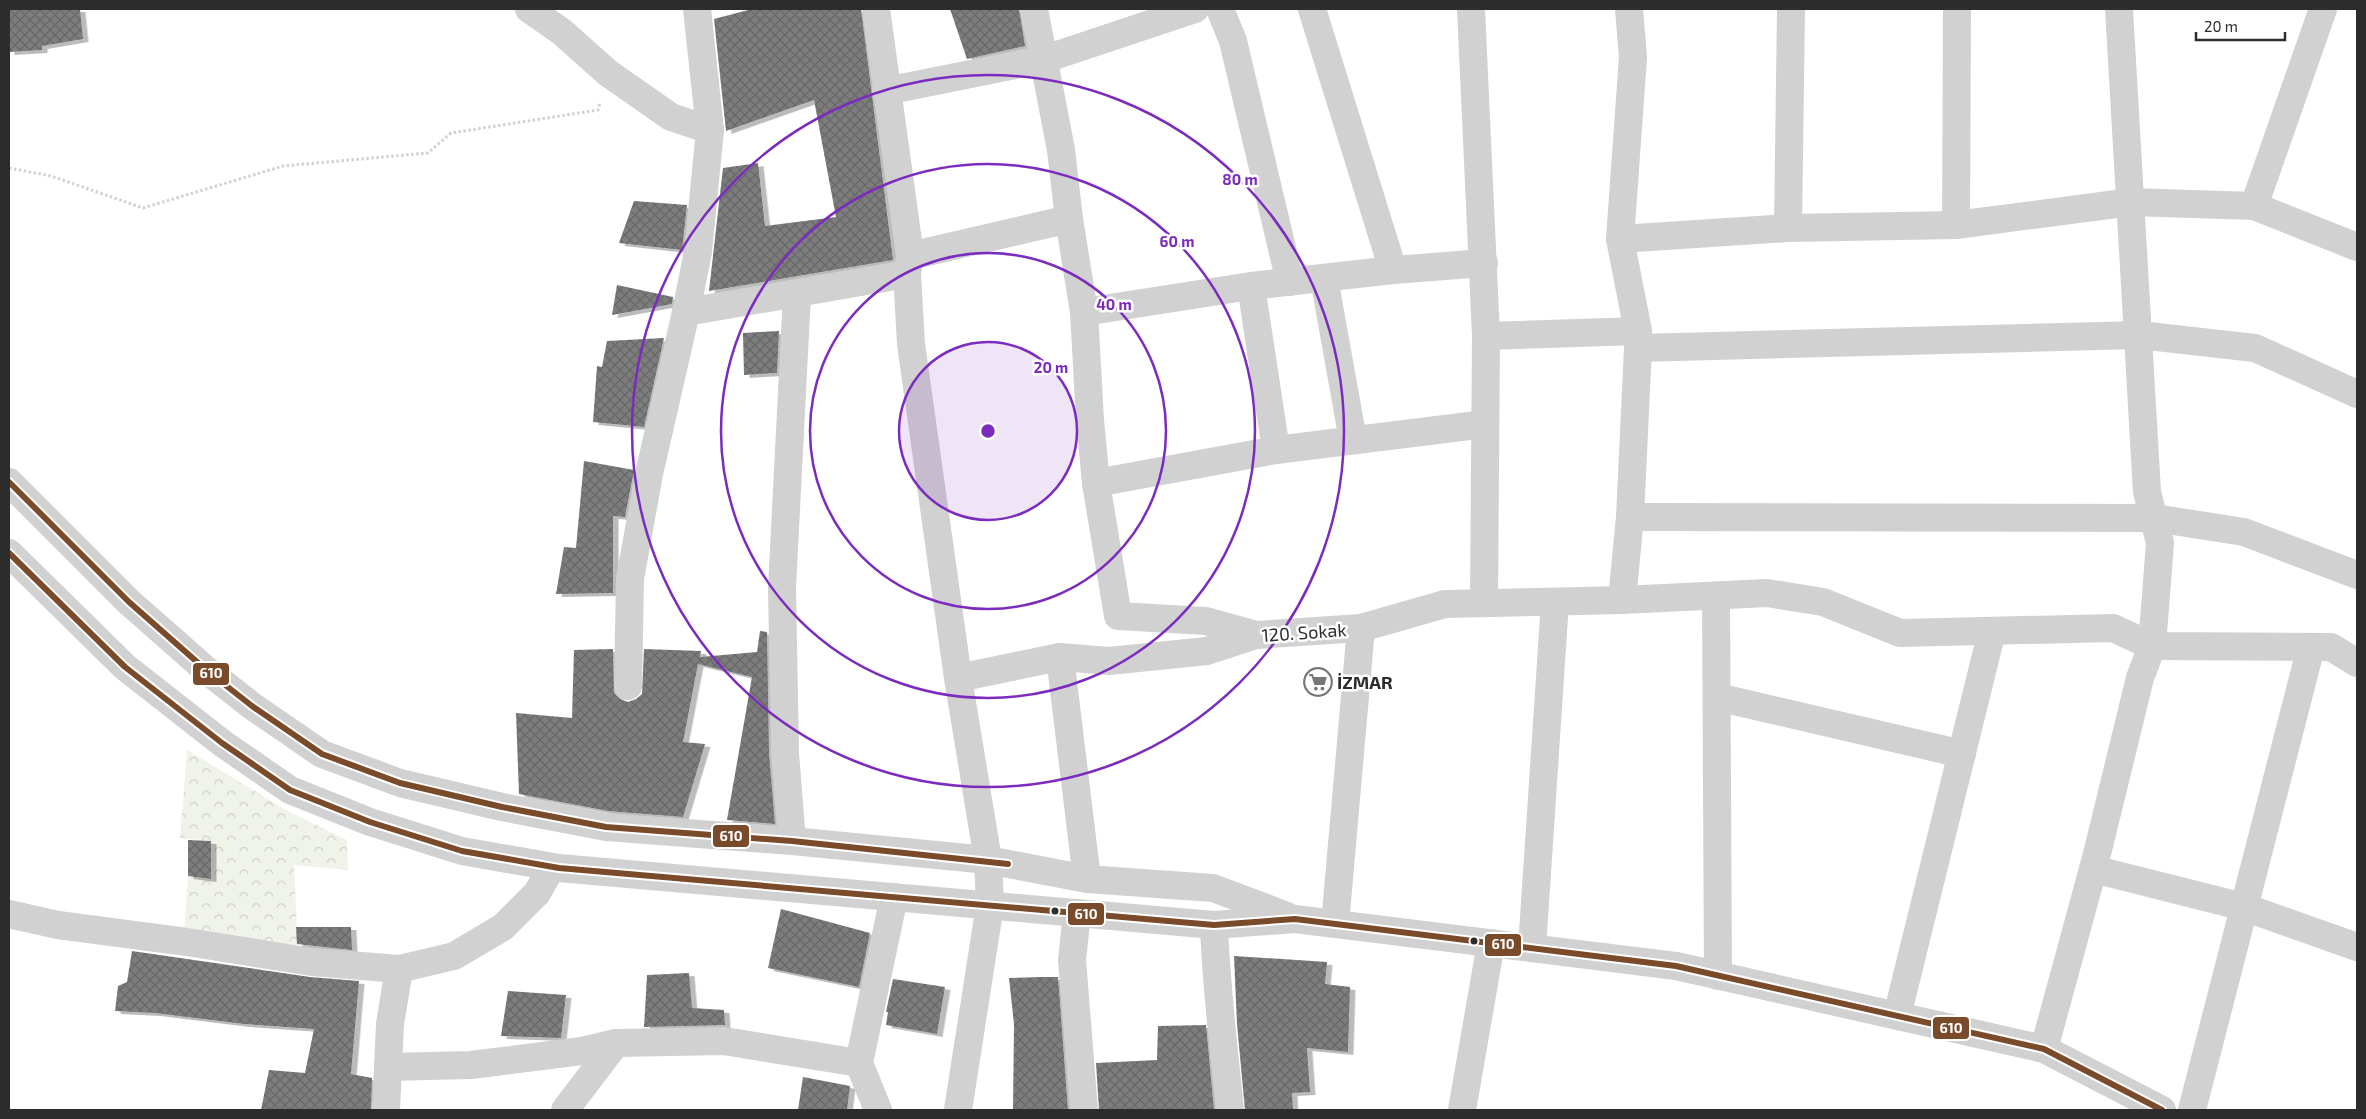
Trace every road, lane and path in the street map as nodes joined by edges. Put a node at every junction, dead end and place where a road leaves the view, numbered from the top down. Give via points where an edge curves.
1 (529, 9) edge
2 (697, 9) edge
3 (876, 9) edge
4 (1034, 9) edge
5 (1195, 9) edge
6 (1220, 9) edge
7 (1312, 9) edge
8 (1471, 9) edge
9 (1629, 9) edge
10 (1791, 9) edge
11 (1957, 9) edge
12 (2119, 9) edge
13 (2323, 9) edge
14 (1045, 59) junction
15 (608, 73) junction
16 (886, 92) junction
17 (710, 130) junction
18 (9, 168) edge
19 (2131, 202) junction
20 (2254, 206) junction
21 (1070, 220) junction
22 (1956, 225) junction
23 (1788, 228) junction
24 (1620, 238) junction
25 (2357, 247) edge
26 (1484, 263) junction
27 (908, 265) junction
28 (1393, 270) junction
29 (1324, 278) junction
30 (1290, 282) junction
31 (1251, 286) junction
32 (797, 294) junction
33 (686, 312) junction
34 (1084, 312) junction
35 (2139, 335) junction
36 (1486, 336) junction
37 (1638, 339) junction
38 (2357, 394) edge
39 (1485, 424) junction
40 (1353, 440) junction
41 (1276, 450) junction
42 (9, 482) edge
43 (1096, 483) junction
44 (1630, 517) junction
45 (2154, 518) junction
46 (9, 553) edge
47 (2357, 575) edge
48 (1716, 596) junction
49 (1622, 600) junction
50 (1555, 602) junction
51 (1484, 603) junction
52 (1361, 628) junction
53 (1992, 631) junction
54 (1256, 635) junction
55 (2152, 646) junction
56 (2311, 647) junction
57 (1060, 656) junction
58 (2357, 663) edge
59 (958, 678) junction
60 (628, 686) dead end
61 (1717, 697) junction
62 (1962, 754) junction
63 (792, 841) junction
64 (988, 860) junction
65 (552, 867) junction
66 (2093, 869) junction
67 (1087, 879) junction
68 (894, 897) junction
69 (990, 905) junction
70 (2244, 907) junction
71 (1077, 913) junction
72 (9, 914) edge
73 (1295, 919) junction
74 (1335, 924) junction
75 (1214, 925) junction
76 (1491, 943) junction
77 (2357, 946) edge
78 (1532, 948) junction
79 (399, 969) junction
80 (1718, 976) junction
81 (1897, 1016) junction
82 (616, 1043) junction
83 (2044, 1049) junction
84 (859, 1063) junction
85 (388, 1068) junction
86 (386, 1110) edge
87 (564, 1110) edge
88 (878, 1110) edge
89 (958, 1110) edge
90 (1084, 1110) edge
91 (1230, 1110) edge
92 (1462, 1110) edge
93 (2162, 1110) edge
94 (2192, 1110) edge

1 - 15 street via 562,32
2 - 17 street
3 - 16 street
4 - 14 street
5 - 14 street
6 - 30 street via 1233,41
7 - 28 street
8 - 26 street
9 - 24 street via 1633,57
10 - 23 street
11 - 22 street
12 - 19 street
13 - 20 street
14 - 16 street
14 - 21 street
15 - 17 street via 672,118
15 - 18 path via 598,110 451,133 428,153 283,166 143,208 51,176
16 - 27 street
17 - 33 street via 698,252
19 - 20 street
19 - 22 street
19 - 35 street
20 - 25 street
21 - 27 street
21 - 34 street
22 - 23 street
23 - 24 street
24 - 37 street
26 - 28 street
26 - 36 street
27 - 32 street
27 - 59 street via 912,344
28 - 29 street
29 - 30 street
29 - 40 street
30 - 31 street
31 - 34 street
31 - 41 street
32 - 33 street
32 - 63 street via 782,588 785,753
33 - 60 street via 630,579
34 - 43 street
35 - 37 street
35 - 38 street via 2255,348
35 - 45 street via 2147,492
36 - 37 street
36 - 39 street
37 - 44 street
39 - 40 street
39 - 51 street
40 - 41 street
41 - 43 street
42 - 63 street via 129,602 205,669 322,754 400,783 596,825
43 - 54 street via 1118,616 1206,621
44 - 45 street
44 - 49 street
45 - 47 street via 2244,532
45 - 55 street via 2160,543
46 - 65 street via 125,667 222,743 290,790 370,822 462,851
48 - 49 street, 120. Sokak
48 - 53 street, 120. Sokak via 1767,593 1823,602 1900,633
48 - 61 street
49 - 50 street, 120. Sokak
50 - 51 street, 120. Sokak
50 - 78 street
51 - 52 street, 120. Sokak via 1445,604
52 - 54 street, 120. Sokak
52 - 74 street
53 - 55 street, 120. Sokak via 2113,628
53 - 62 street
54 - 57 street, 120. Sokak via 1208,651 1109,661
55 - 56 street
55 - 66 street via 2140,678
56 - 58 street via 2331,647
56 - 70 street
57 - 59 street, 120. Sokak
57 - 67 street
59 - 64 street
61 - 62 street
61 - 80 street
62 - 81 street
63 - 64 street
64 - 67 street
64 - 69 street
65 - 68 street
65 - 79 street via 537,893 503,927 454,956
66 - 70 street
66 - 83 street
67 - 73 street via 1213,888
68 - 69 street
68 - 84 street
69 - 71 street
69 - 89 street
70 - 77 street
70 - 94 street
71 - 75 street
71 - 90 street via 1072,960
72 - 79 street via 58,925 312,962
73 - 74 street
73 - 75 street
74 - 76 street
75 - 91 street
76 - 78 street
76 - 92 street
78 - 80 street via 1676,966
79 - 85 street via 390,1024
80 - 81 street
81 - 83 street
82 - 84 street via 724,1041
82 - 85 street via 582,1051 471,1065
82 - 87 street
83 - 93 street
84 - 88 street
85 - 86 street

